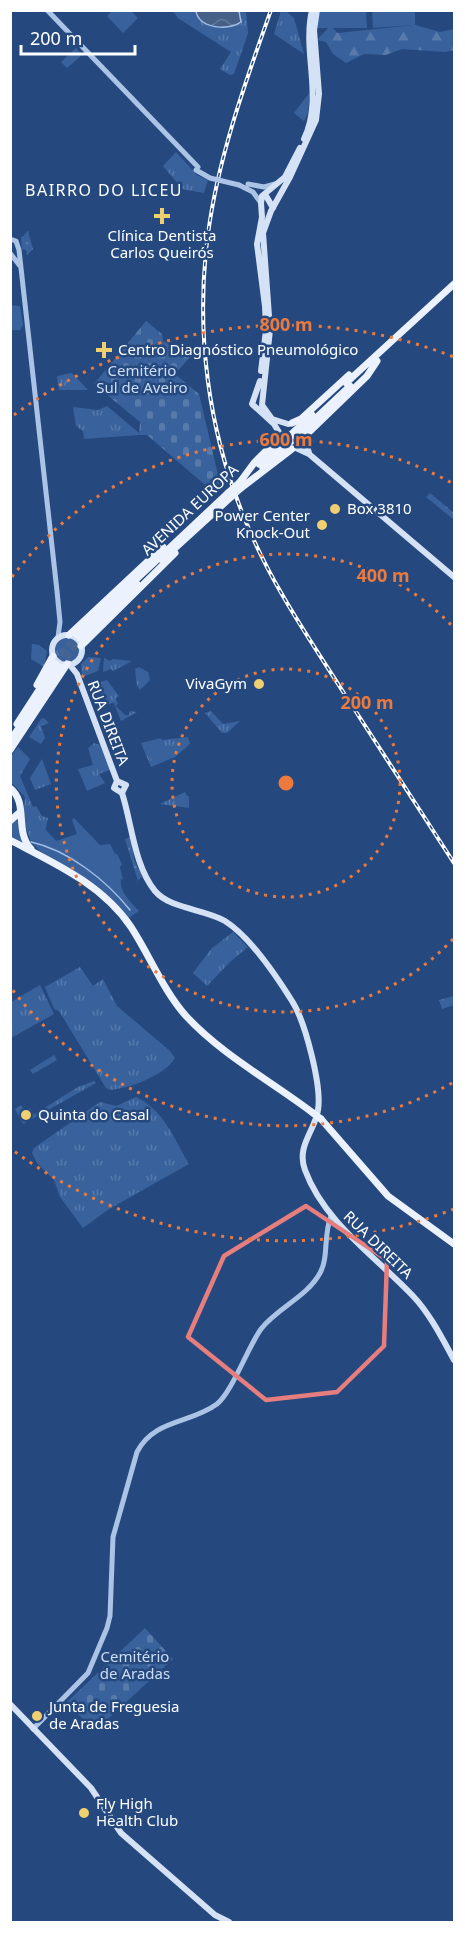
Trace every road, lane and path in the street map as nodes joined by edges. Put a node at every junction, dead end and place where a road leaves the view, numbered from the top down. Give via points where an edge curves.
1 (47, 10) edge
2 (312, 10) edge
3 (317, 10) edge
4 (279, 183) junction
5 (239, 184) junction
6 (248, 184) junction
7 (265, 194) junction
8 (261, 203) junction
9 (273, 208) junction
10 (10, 239) edge
11 (17, 246) junction
12 (10, 252) edge
13 (20, 266) junction
14 (454, 286) edge
15 (377, 361) junction
16 (367, 364) junction
17 (348, 384) junction
18 (253, 396) junction
19 (262, 398) junction
20 (290, 424) junction
21 (280, 436) junction
22 (305, 438) junction
23 (294, 449) junction
24 (309, 454) junction
25 (241, 485) junction
26 (181, 538) junction
27 (454, 577) edge
28 (62, 625) junction
29 (75, 636) junction
30 (58, 637) junction
31 (78, 659) junction
32 (61, 663) junction
33 (76, 674) junction
34 (10, 726) edge
35 (12, 738) edge
36 (10, 750) edge
37 (10, 788) edge
38 (20, 812) junction
39 (10, 821) edge
40 (10, 840) edge
41 (10, 844) edge
42 (41, 855) junction
43 (62, 867) junction
44 (331, 1215) junction
45 (454, 1244) edge
46 (454, 1360) edge
47 (10, 1704) edge
48 (33, 1729) junction
49 (229, 1923) edge

1 - 5 street, bridge via 197,168
2 - 4 main road via 311,122
3 - 9 main road via 316,120
4 - 6 street via 264,187
4 - 7 main road
5 - 6 street
5 - 8 street via 254,192
6 - 7 street
7 - 8 main road
7 - 9 main road
8 - 9 main road
8 - 18 main road via 257,244 266,330 259,388
9 - 19 main road via 262,242 270,330
10 - 11 street
11 - 12 street
11 - 13 street
12 - 13 street
13 - 28 street
14 - 15 main road, AVENIDA EUROPA
14 - 16 main road, AVENIDA EUROPA
15 - 17 main road, AVENIDA EUROPA
15 - 22 main road
16 - 17 main road, AVENIDA EUROPA
16 - 20 main road
17 - 25 main road, AVENIDA EUROPA, bridge
18 - 19 main road
18 - 21 main road via 252,404 274,424
19 - 20 main road via 268,415 278,423
20 - 21 main road
20 - 22 main road via 303,429
21 - 23 main road via 282,444
21 - 25 main road
22 - 23 main road
22 - 24 main road
23 - 24 main road
23 - 25 main road
24 - 27 main road
25 - 26 main road, AVENIDA EUROPA, bridge
26 - 29 main road via 165,544
26 - 29 main road via 164,566
28 - 29 main road
28 - 30 street
29 - 30 main road
29 - 31 main road
30 - 32 main road via 52,647
31 - 32 main road
31 - 33 main road
32 - 33 main road
32 - 34 main road
32 - 35 main road
32 - 36 main road
33 - 44 main road, RUA DIREITA via 117,781 114,788 122,793 142,869 155,890 226,922 293,1002 313,1061 319,1099 302,1161
37 - 38 main road via 19,798
38 - 39 main road
38 - 42 main road via 26,843
40 - 42 main road
41 - 43 main road
42 - 43 main road
43 - 45 main road, bridge via 95,889 118,912 174,1000 203,1034 321,1119 388,1196
44 - 46 main road, RUA DIREITA via 414,1297
44 - 48 street via 320,1273 311,1286 262,1329 218,1402 152,1432 142,1441 113,1537 107,1629 88,1673
47 - 48 main road
48 - 49 main road via 91,1788 121,1833

